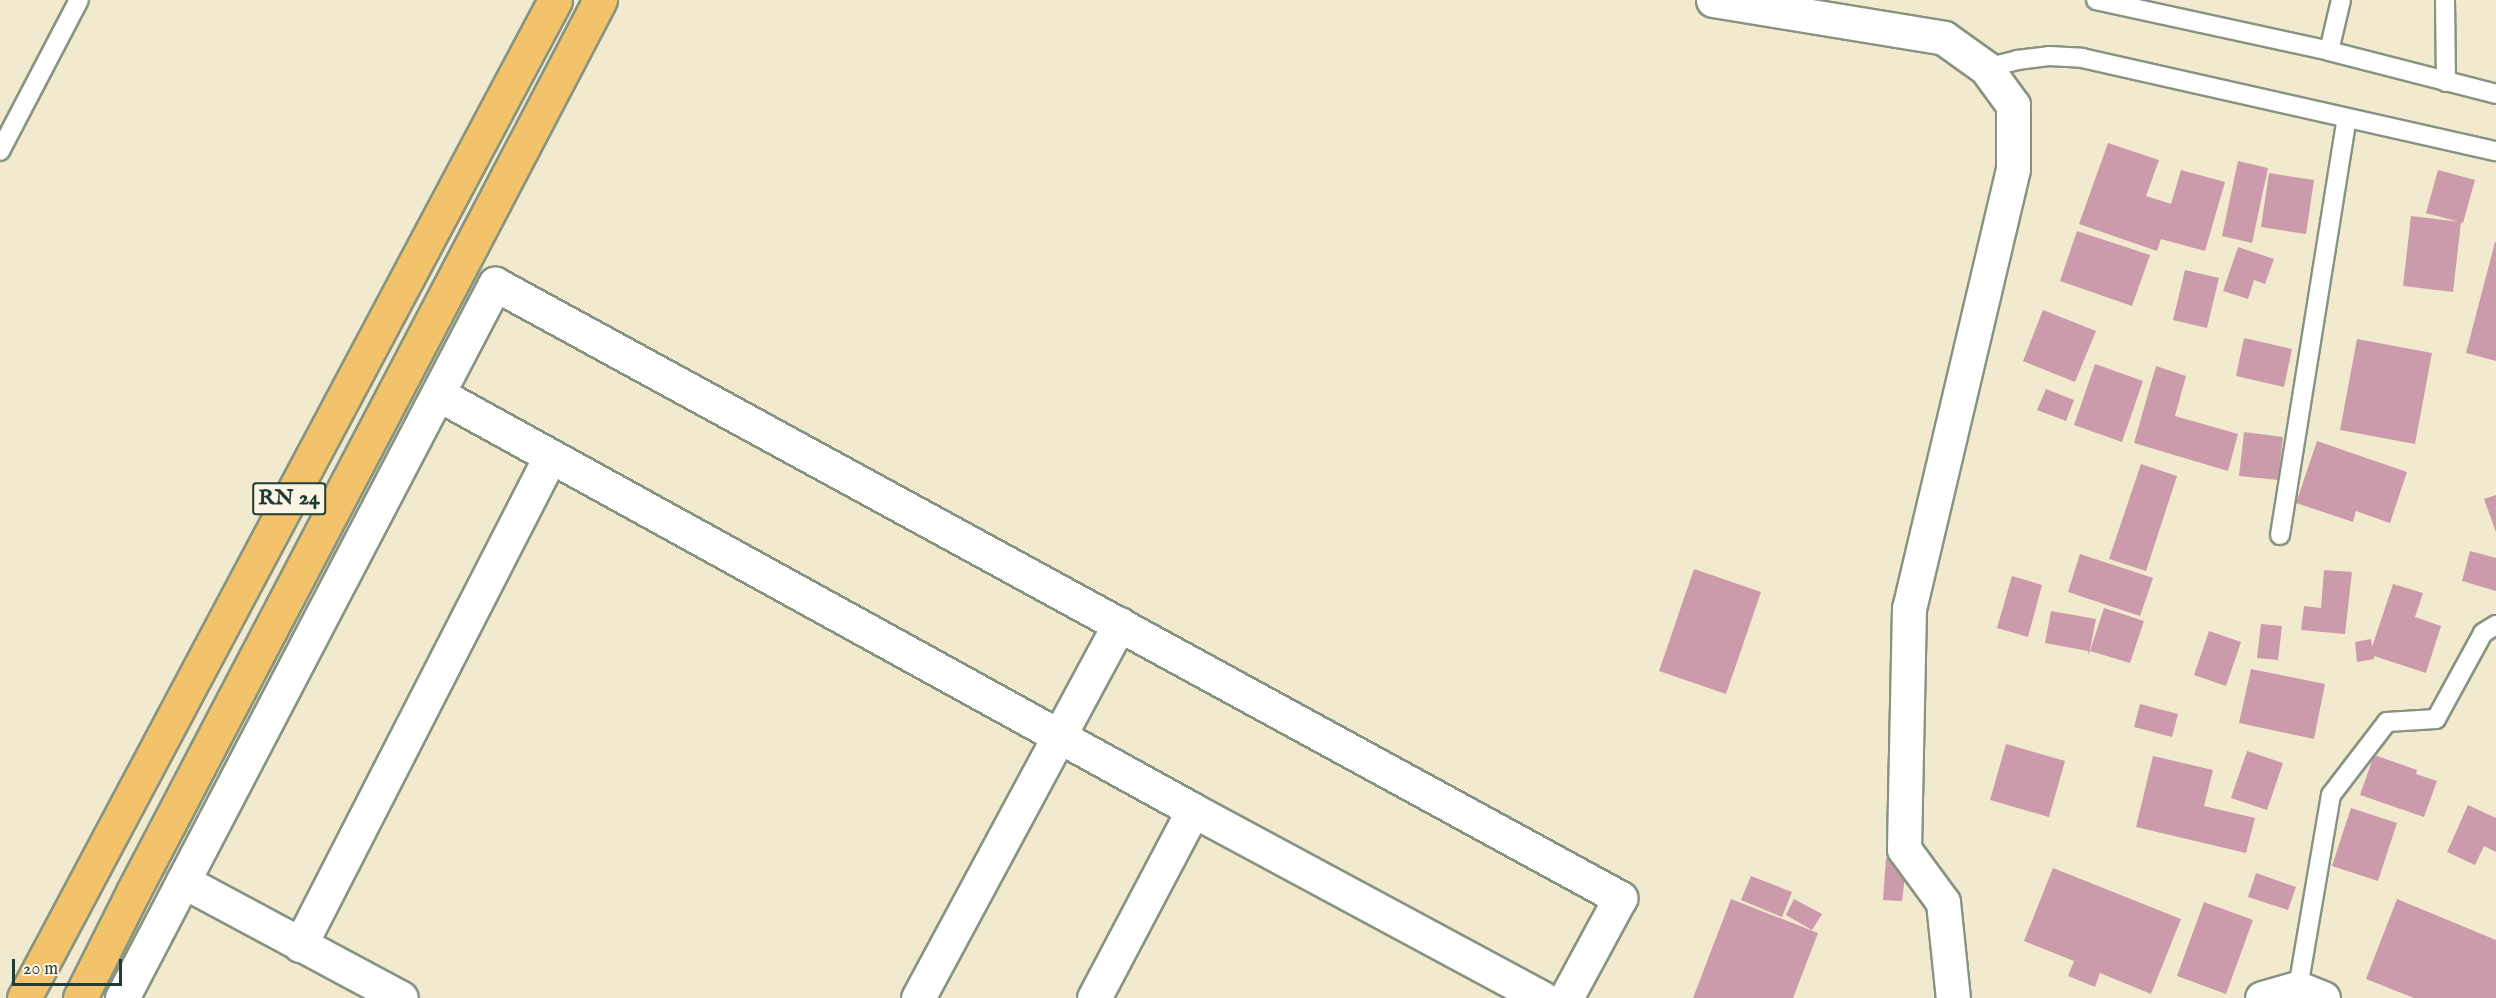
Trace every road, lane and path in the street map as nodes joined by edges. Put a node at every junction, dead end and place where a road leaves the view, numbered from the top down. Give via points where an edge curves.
1 (79, 0) edge
2 (555, 0) edge
3 (600, 0) edge
4 (1713, 0) edge
5 (2096, 0) edge
6 (2341, 0) edge
7 (2445, 0) edge
8 (2329, 51) junction
9 (1986, 68) junction
10 (2446, 82) junction
11 (2496, 94) edge
12 (2347, 118) junction
13 (0, 151) edge
14 (2496, 151) edge
15 (438, 394) junction
16 (550, 457) junction
17 (2280, 535) dead end
18 (1119, 624) junction
19 (2496, 625) edge
20 (1060, 734) junction
21 (1193, 810) junction
22 (183, 881) junction
23 (300, 945) junction
24 (2310, 993) edge
25 (24, 998) edge
26 (80, 998) edge
27 (123, 998) edge
28 (401, 998) edge
29 (918, 998) edge
30 (1094, 998) edge
31 (1542, 998) edge
32 (1566, 998) edge
33 (1953, 998) edge
34 (2262, 998) edge

1 - 13 lane
2 - 25 highway, RN 24
3 - 26 highway, RN 24
4 - 9 street via 1944,38
5 - 8 lane
6 - 8 lane
7 - 10 lane
8 - 10 lane
9 - 12 lane via 2038,57 2082,58
9 - 33 street via 2013,105 2013,170 1909,608 1904,849 1942,902
10 - 11 lane
12 - 14 lane
12 - 17 lane
15 - 16 street
15 - 18 street via 495,284
15 - 22 street
16 - 20 street
16 - 23 street
18 - 20 street
18 - 32 street via 1620,898
19 - 24 lane via 2483,633 2436,719 2387,722 2331,795
20 - 21 street
20 - 29 street
21 - 30 street
21 - 31 street
22 - 23 street
22 - 27 street
23 - 28 street
24 - 34 street

